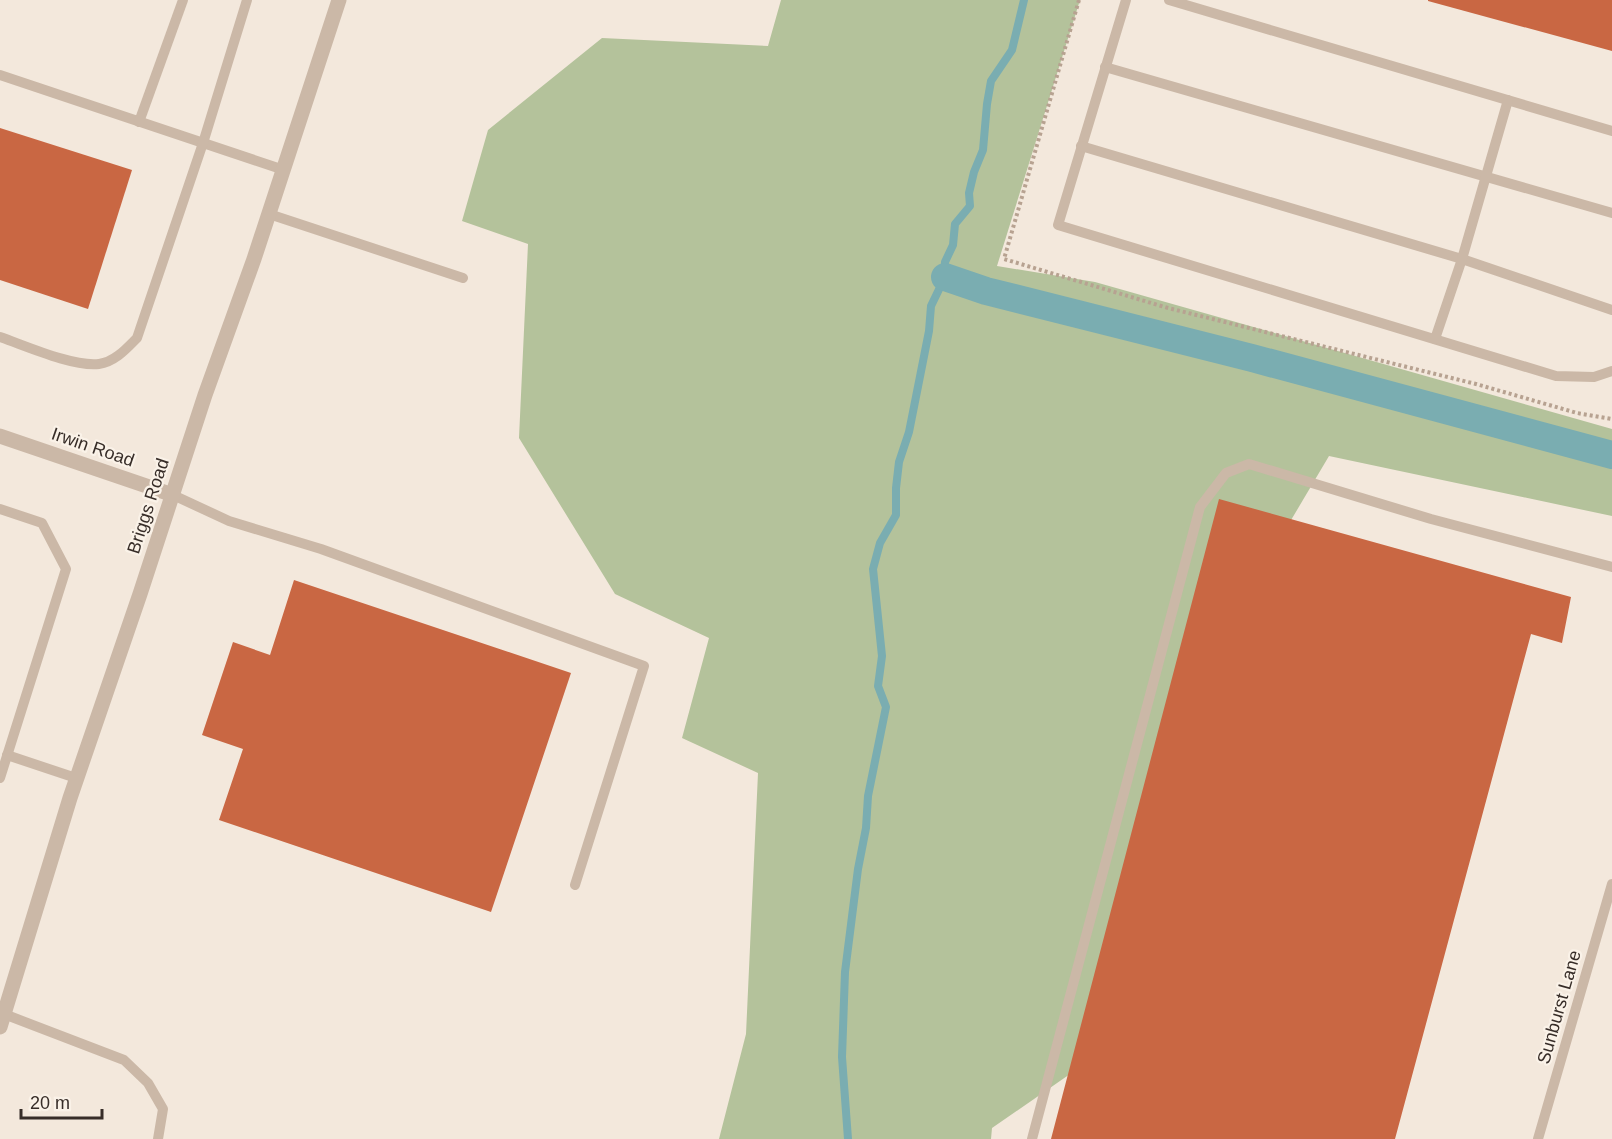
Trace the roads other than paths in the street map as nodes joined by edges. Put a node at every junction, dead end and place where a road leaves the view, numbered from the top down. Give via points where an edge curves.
1 (183, 0) edge
2 (247, 0) edge
3 (339, 0) edge
4 (1125, 0) edge
5 (1169, 0) edge
6 (1105, 67) junction
7 (0, 75) edge
8 (1508, 100) junction
9 (139, 122) junction
10 (1612, 131) edge
11 (203, 143) junction
12 (1081, 146) junction
13 (284, 170) junction
14 (1485, 177) junction
15 (1612, 213) edge
16 (269, 214) junction
17 (1462, 259) junction
18 (463, 278) dead end
19 (1612, 310) edge
20 (0, 337) edge
21 (1435, 339) junction
22 (1612, 371) edge
23 (0, 436) edge
24 (173, 495) junction
25 (0, 508) edge
26 (1612, 567) edge
27 (7, 755) junction
28 (0, 778) edge
29 (76, 778) junction
30 (1612, 884) edge
31 (575, 885) dead end
32 (2, 1020) edge
33 (158, 1139) edge
34 (1032, 1139) edge
35 (1538, 1139) edge

1 - 9 lane
2 - 11 lane
3 - 13 street, Briggs Road
4 - 6 lane
5 - 8 lane
6 - 12 lane
6 - 14 lane
7 - 9 lane
8 - 10 lane
8 - 14 lane
9 - 11 lane
11 - 13 lane
11 - 20 lane via 137,338 123,353 101,364 78,363
12 - 17 lane
12 - 21 lane via 1058,225
13 - 16 street, Briggs Road
14 - 15 lane
14 - 17 lane
16 - 18 lane
16 - 24 street, Briggs Road
17 - 19 lane
17 - 21 lane
21 - 22 lane via 1556,376 1594,377
23 - 24 street, Irwin Road
24 - 29 street, Briggs Road
24 - 31 lane via 229,521 321,549 644,666
25 - 27 lane via 42,523 66,569
26 - 34 lane via 1431,519 1250,464 1226,473 1200,507
27 - 28 lane
27 - 29 lane
29 - 32 street, Briggs Road
30 - 35 lane, Sunburst Lane
32 - 33 lane via 124,1060 148,1083 163,1109

